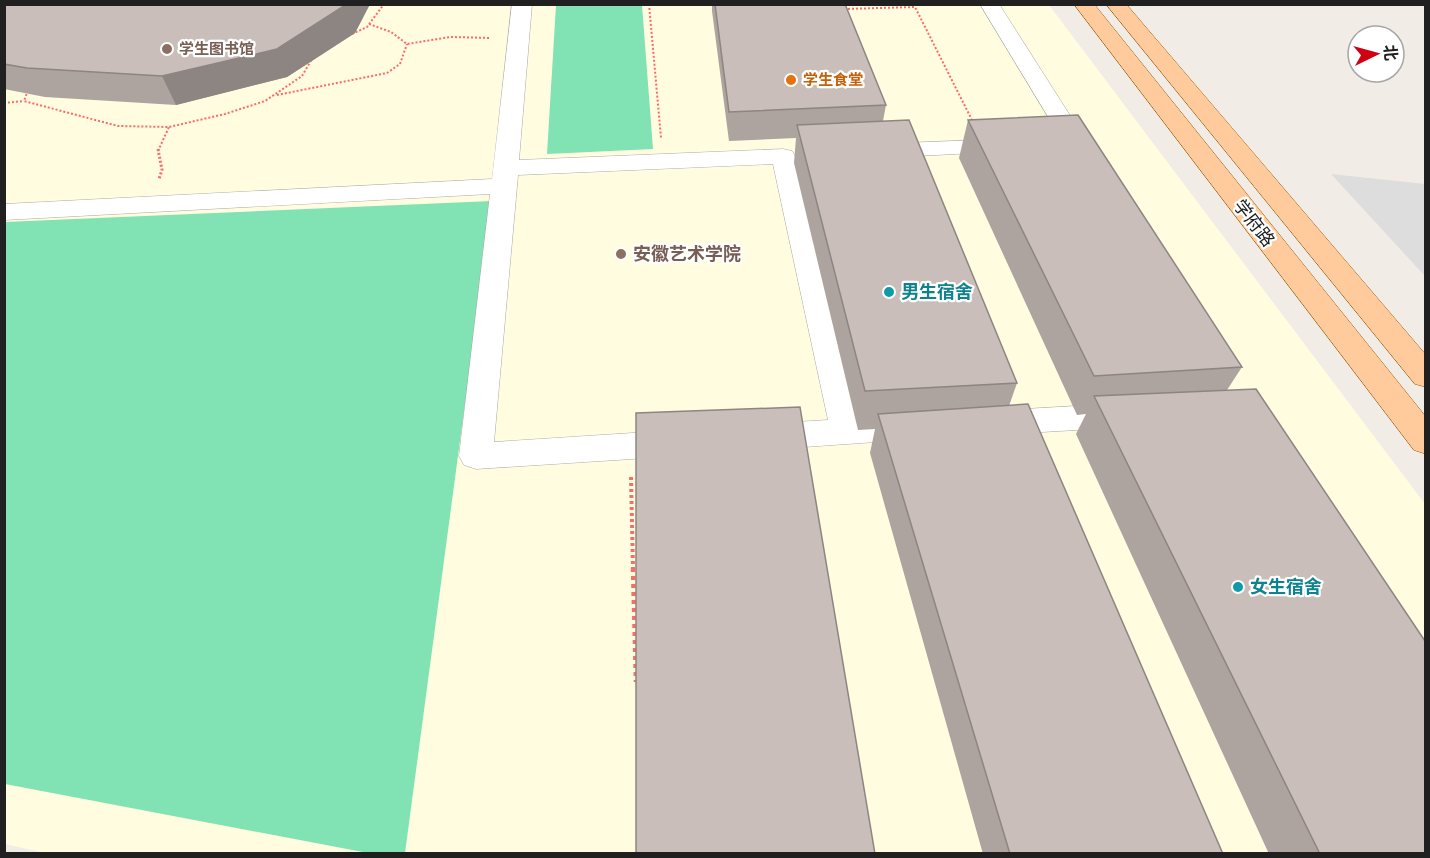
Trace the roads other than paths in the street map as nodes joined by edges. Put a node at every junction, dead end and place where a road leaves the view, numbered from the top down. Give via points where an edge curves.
1 (522, 4) edge
2 (989, 4) edge
3 (1083, 4) edge
4 (1115, 4) edge
5 (1053, 144) junction
6 (854, 152) edge
7 (1093, 172) edge
8 (505, 177) junction
9 (4, 212) edge
10 (1425, 376) edge
11 (1158, 413) edge
12 (848, 432) junction
13 (1425, 441) edge

1 - 8 lane
2 - 5 lane
3 - 13 main road, 学府路
4 - 10 main road, 学府路
5 - 6 lane
5 - 7 lane
8 - 9 lane
8 - 12 lane via 663,161 794,155
8 - 12 lane via 476,456
11 - 12 lane

